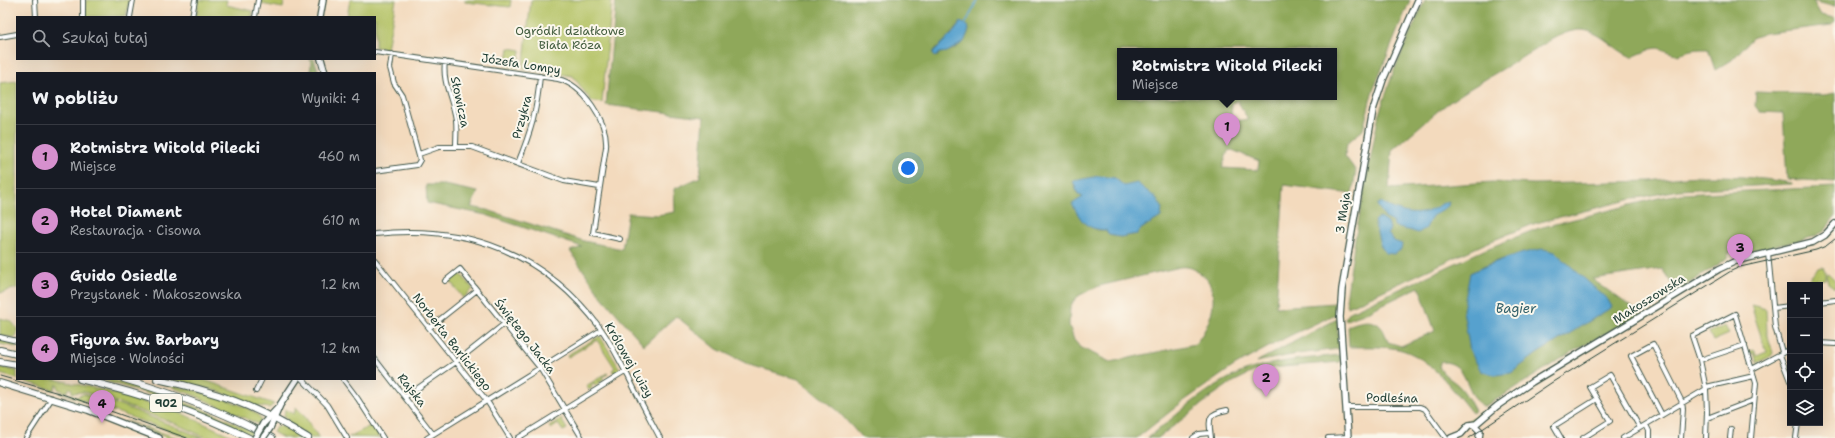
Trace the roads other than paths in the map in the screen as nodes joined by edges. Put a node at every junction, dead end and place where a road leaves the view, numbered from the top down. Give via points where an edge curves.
1 (35, 0) edge
2 (83, 0) edge
3 (133, 0) edge
4 (195, 0) edge
5 (258, 0) edge
6 (323, 0) edge
7 (1418, 0) edge
8 (36, 16) edge
9 (83, 16) edge
10 (130, 16) edge
11 (192, 16) edge
12 (255, 16) edge
13 (320, 16) edge
14 (16, 34) edge
15 (0, 37) edge
16 (376, 52) edge
17 (392, 54) junction
18 (321, 60) edge
19 (445, 62) junction
20 (325, 72) edge
21 (540, 76) junction
22 (456, 146) junction
23 (419, 154) junction
24 (518, 163) junction
25 (376, 171) edge
26 (599, 187) junction
27 (1835, 224) edge
28 (376, 234) edge
29 (620, 239) dead end
30 (1768, 253) junction
31 (376, 261) edge
32 (445, 281) dead end
33 (477, 290) junction
34 (1835, 300) edge
35 (1823, 302) edge
36 (1787, 306) edge
37 (1774, 308) junction
38 (504, 324) junction
39 (429, 328) junction
40 (601, 330) junction
41 (0, 337) edge
42 (16, 340) edge
43 (1823, 343) edge
44 (1835, 344) edge
45 (1745, 345) junction
46 (0, 350) edge
47 (1787, 351) edge
48 (16, 354) edge
49 (1781, 354) junction
50 (376, 359) edge
51 (1700, 360) junction
52 (0, 362) edge
53 (456, 362) junction
54 (16, 365) edge
55 (540, 368) junction
56 (1752, 369) junction
57 (625, 372) junction
58 (1787, 372) edge
59 (1754, 376) junction
60 (84, 380) edge
61 (127, 380) edge
62 (161, 380) edge
63 (262, 380) edge
64 (296, 380) edge
65 (303, 380) edge
66 (344, 380) edge
67 (0, 383) edge
68 (1706, 388) junction
69 (256, 391) dead end
70 (405, 397) junction
71 (52, 398) junction
72 (1597, 399) junction
73 (1754, 400) junction
74 (487, 402) junction
75 (1682, 402) junction
76 (1347, 407) junction
77 (564, 409) junction
78 (1227, 410) dead end
79 (1662, 415) junction
80 (273, 417) junction
81 (1485, 418) junction
82 (1707, 418) junction
83 (1474, 425) junction
84 (1646, 426) junction
85 (1798, 426) edge
86 (1640, 428) junction
87 (1731, 429) dead end
88 (1464, 431) junction
89 (1210, 433) junction
90 (433, 434) junction
91 (1480, 434) edge
92 (1590, 436) edge
93 (1348, 437) edge
94 (26, 438) edge
95 (159, 438) edge
96 (249, 438) edge
97 (255, 438) edge
98 (263, 438) edge
99 (272, 438) edge
100 (308, 438) edge
101 (347, 438) edge
102 (383, 438) edge
103 (427, 438) edge
104 (510, 438) edge
105 (518, 438) edge
106 (582, 438) edge
107 (660, 438) edge
108 (1193, 438) edge
109 (1211, 438) edge
110 (1328, 438) edge
111 (1446, 438) edge
112 (1451, 438) edge
113 (1465, 438) edge
114 (1486, 438) edge
115 (1561, 438) edge
116 (1583, 438) edge
117 (1623, 438) edge
118 (1649, 438) edge
119 (1681, 438) edge
120 (1706, 438) edge
121 (1730, 438) edge
122 (1751, 438) edge
123 (1796, 438) edge

1 - 8 street
2 - 9 street
3 - 10 street
4 - 11 street
5 - 12 street
6 - 13 main road
7 - 76 main road, 3 Maja via 1380,87 1365,151 1340,303
14 - 15 street
16 - 17 street, Józefa Lompy
17 - 19 street, Józefa Lompy
17 - 23 street via 390,68 394,83 402,95
18 - 20 main road
19 - 21 street, Józefa Lompy
19 - 22 street, Słowicza via 444,79 456,121
21 - 24 street, Przykra via 531,131
21 - 26 street, Józefa Lompy via 563,80 574,86 603,124 606,141
22 - 23 street via 439,147
22 - 24 street via 472,147
23 - 25 street via 420,162 417,165
24 - 26 street via 564,181
26 - 29 street, Józefa Lompy via 593,233
27 - 30 main road, Makoszowska via 1820,239
28 - 40 street, Królowej Luizy via 431,232 478,241 504,250 534,266 565,289 585,308
30 - 37 street
30 - 81 main road, Makoszowska via 1736,261 1719,269 1532,382 1497,406
31 - 39 street, Norberta Barlickiego
32 - 33 street, Świętego Jacka via 460,269
33 - 38 street, Świętego Jacka
33 - 39 street
34 - 35 street
36 - 37 street
37 - 49 street
38 - 53 street
38 - 55 street, Świętego Jacka
39 - 53 street, Norberta Barlickiego
40 - 55 street
40 - 57 street, Królowej Luizy
41 - 42 street
43 - 44 street
45 - 51 street
45 - 51 street via 1735,314 1692,336
45 - 56 street
46 - 48 main road
47 - 49 street
49 - 56 street
49 - 58 street
50 - 70 street, Rajska
51 - 68 street
52 - 54 main road
53 - 70 street
53 - 74 street, Norberta Barlickiego
55 - 74 street
55 - 77 street, Świętego Jacka
56 - 59 street
57 - 77 street
57 - 107 street, Królowej Luizy
59 - 68 street
59 - 73 street
60 - 96 main road, 902 via 195,413
61 - 99 main road, 902 via 196,402
62 - 80 main road via 218,394
63 - 69 street
64 - 80 main road
65 - 101 street via 327,405
66 - 102 street
67 - 71 main road
68 - 75 street
68 - 82 street
70 - 90 street, Rajska
71 - 94 street
71 - 95 main road
72 - 86 street via 1590,387 1610,374
72 - 92 street via 1610,421
72 - 115 street via 1554,426
73 - 82 street
73 - 122 street
74 - 90 street
74 - 104 street, Norberta Barlickiego
75 - 79 street
75 - 79 street via 1653,344 1632,356
75 - 119 street
76 - 93 main road, 3 Maja
76 - 111 street, Podleśna via 1420,406
77 - 105 street
77 - 106 street, Świętego Jacka
78 - 89 street via 1210,416
79 - 84 street
80 - 97 main road, bridge via 264,424
80 - 98 main road, bridge via 270,428
80 - 100 main road
81 - 83 main road, Makoszowska
81 - 91 main road, Makoszowska
82 - 120 street
83 - 88 main road, Makoszowska via 1466,427
83 - 91 main road
84 - 86 street
84 - 118 street
85 - 123 street
86 - 117 street
87 - 121 street
88 - 112 main road, Makoszowska
88 - 113 main road
89 - 108 street via 1199,434
89 - 109 street
90 - 103 street
91 - 114 main road
92 - 116 street
93 - 110 street

